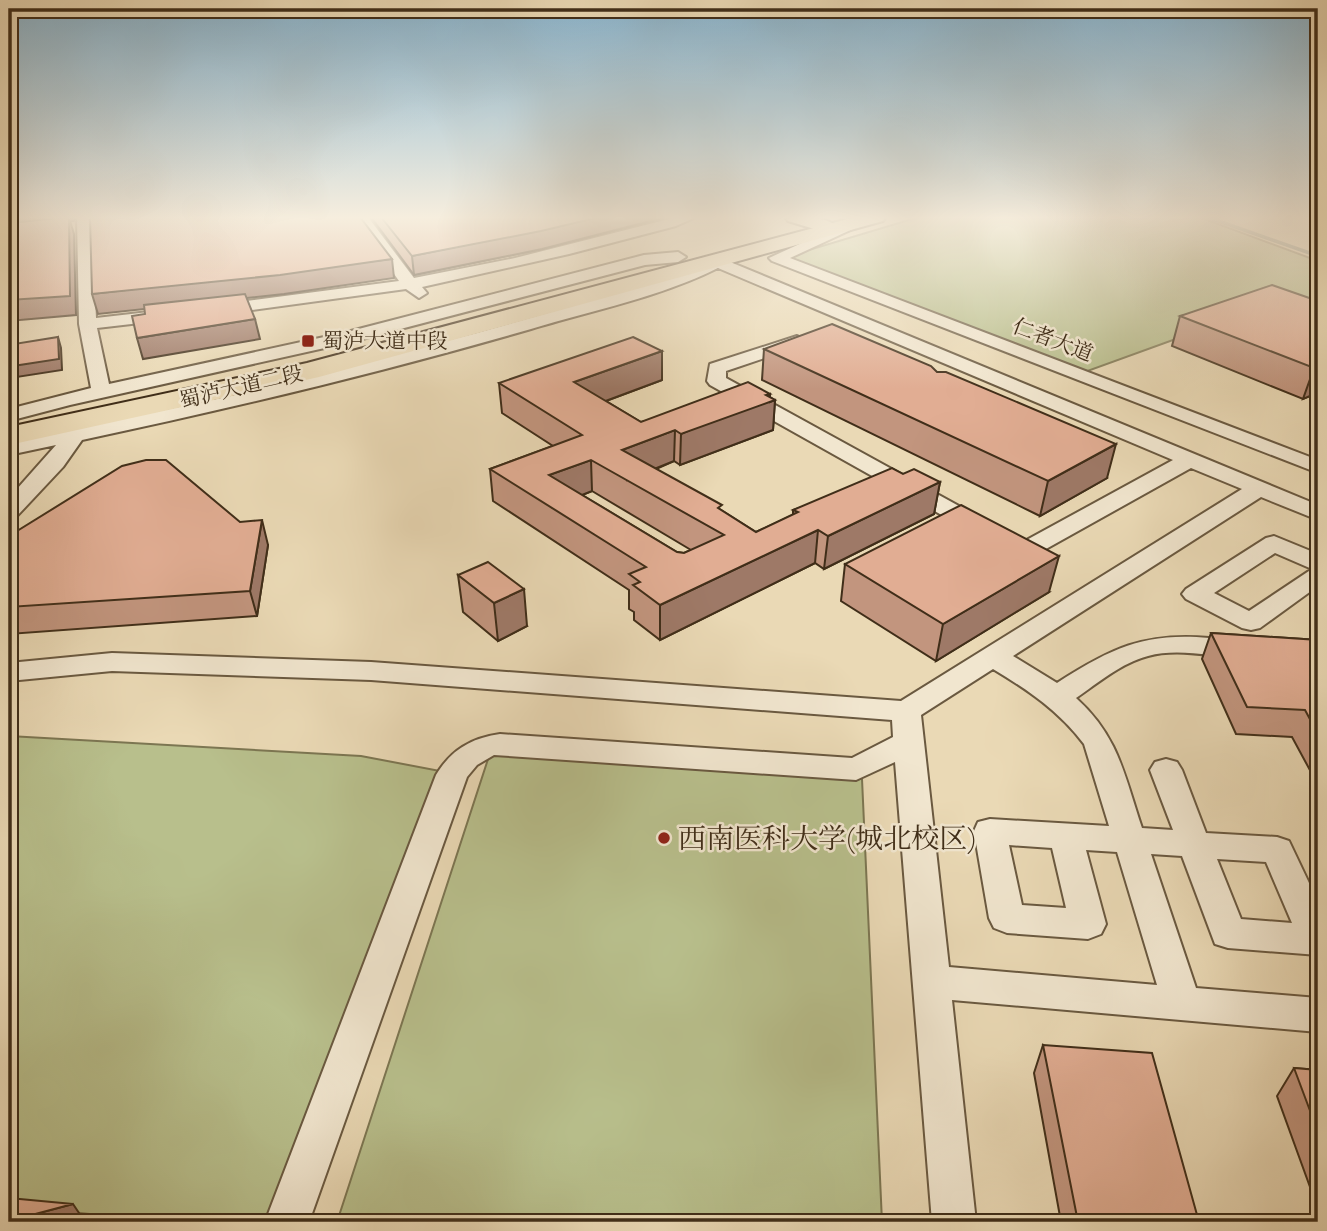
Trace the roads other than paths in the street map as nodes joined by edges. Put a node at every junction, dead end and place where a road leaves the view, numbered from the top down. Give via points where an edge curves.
1 (87, 274) edge
2 (402, 274) edge
3 (455, 274) edge
4 (589, 274) edge
5 (625, 274) edge
6 (661, 274) edge
7 (690, 274) edge
8 (747, 274) edge
9 (820, 274) edge
10 (409, 284) junction
11 (898, 304) junction
12 (443, 313) junction
13 (856, 320) junction
14 (88, 324) junction
15 (992, 377) junction
16 (971, 385) edge
17 (101, 391) junction
18 (9, 415) edge
19 (9, 423) edge
20 (1222, 429) junction
21 (9, 436) edge
22 (74, 436) junction
23 (9, 449) edge
24 (1186, 458) junction
25 (1315, 466) edge
26 (1260, 488) junction
27 (1318, 495) edge
28 (9, 511) edge
29 (1318, 513) edge
30 (1318, 563) edge
31 (1318, 575) edge
32 (1251, 622) junction
33 (1219, 648) junction
34 (1269, 652) edge
35 (992, 656) junction
36 (9, 672) edge
37 (1058, 696) junction
38 (908, 726) junction
39 (1166, 770) dead end
40 (1066, 836) dead end
41 (1130, 840) junction
42 (931, 982) junction
43 (1182, 1003) junction
44 (1318, 1015) edge
45 (287, 1222) edge
46 (954, 1222) edge

1 - 14 street
2 - 10 street
3 - 10 street
4 - 12 street
5 - 19 highway, 蜀泸大道二段 via 297,362
6 - 21 highway, 蜀泸大道二段 via 309,371
7 - 22 street via 483,337 247,398
8 - 13 street
9 - 11 street, 仁者大道
10 - 12 street
10 - 14 street
11 - 13 street
11 - 20 street, 仁者大道
12 - 17 street via 245,362
13 - 15 street
13 - 24 street via 717,368 717,382 1018,555
14 - 17 street
15 - 16 street
15 - 24 street
17 - 18 street
20 - 24 street via 1237,442 1233,447 1208,459
20 - 25 street, 仁者大道
22 - 23 street
22 - 28 street
24 - 26 street
25 - 26 street via 1265,453 1241,459 1238,473
26 - 27 street via 1296,497
26 - 29 street
26 - 35 street
30 - 32 street via 1273,543 1187,590
31 - 32 street
32 - 33 street
33 - 34 street
33 - 37 street via 1144,648
35 - 37 street
35 - 38 street
36 - 38 street via 112,662 371,671
37 - 41 street via 1098,742
38 - 42 street
38 - 45 street via 856,769 500,744 466,757 452,775
39 - 41 street via 1192,844
40 - 41 street
41 - 43 street
42 - 43 street
42 - 46 street
43 - 44 street

